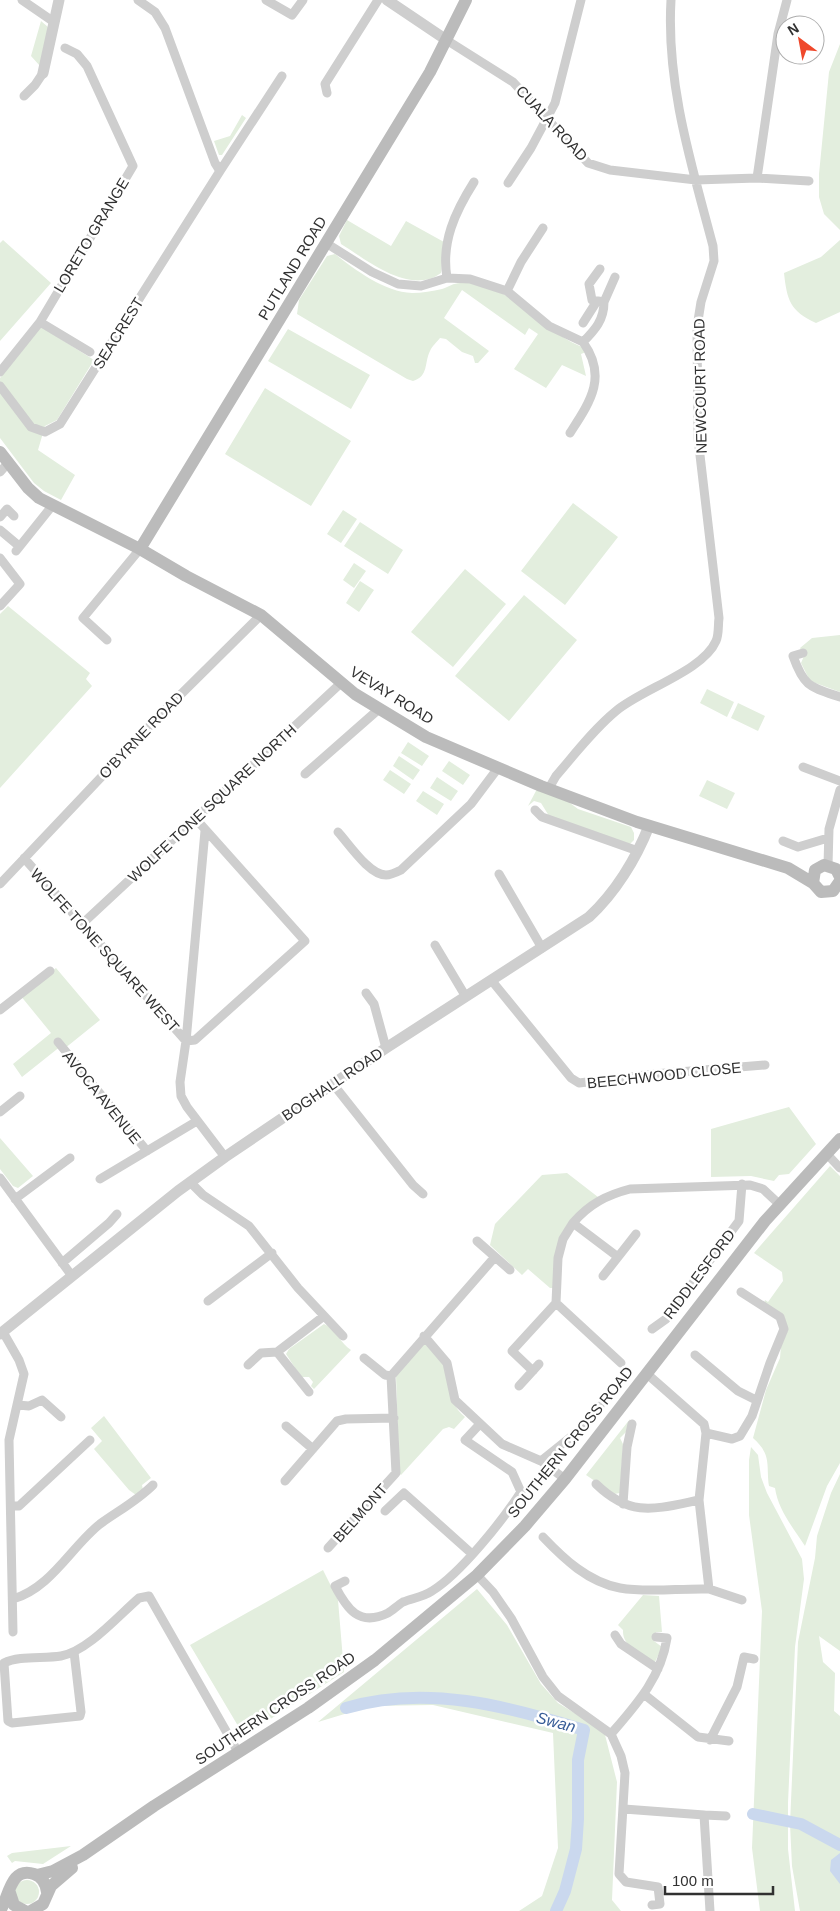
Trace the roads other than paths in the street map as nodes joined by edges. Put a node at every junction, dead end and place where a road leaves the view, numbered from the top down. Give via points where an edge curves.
1 (22, 0) edge
2 (59, 0) edge
3 (138, 0) edge
4 (266, 0) edge
5 (303, 0) edge
6 (378, 0) edge
7 (387, 0) edge
8 (466, 0) edge
9 (581, 0) edge
10 (671, 0) edge
11 (786, 0) edge
12 (54, 22) junction
13 (448, 41) junction
14 (64, 48) dead end
15 (43, 73) joint
16 (282, 76) dead end
17 (326, 93) dead end
18 (24, 96) dead end
19 (548, 118) junction
20 (220, 171) junction
21 (757, 178) junction
22 (696, 180) junction
23 (809, 181) dead end
24 (474, 182) dead end
25 (508, 183) dead end
26 (542, 228) dead end
27 (326, 243) junction
28 (600, 269) dead end
29 (615, 277) dead end
30 (446, 278) junction
31 (507, 291) junction
32 (600, 301) junction
33 (40, 322) junction
34 (583, 322) dead end
35 (582, 342) junction
36 (90, 352) dead end
37 (0, 372) edge
38 (0, 386) edge
39 (570, 433) dead end
40 (0, 452) edge
41 (4, 467) edge
42 (52, 506) junction
43 (14, 516) dead end
44 (0, 517) edge
45 (0, 530) edge
46 (140, 549) junction
47 (0, 558) edge
48 (0, 606) edge
49 (261, 615) junction
50 (107, 640) dead end
51 (803, 653) dead end
52 (341, 683) junction
53 (840, 697) edge
54 (379, 709) junction
55 (802, 767) dead end
56 (498, 768) junction
57 (305, 774) dead end
58 (840, 781) edge
59 (549, 788) junction
60 (840, 790) edge
61 (535, 810) dead end
62 (194, 818) junction
63 (836, 818) edge
64 (649, 826) junction
65 (205, 832) junction
66 (338, 832) dead end
67 (828, 838) junction
68 (783, 842) dead end
69 (638, 851) junction
70 (24, 858) junction
71 (828, 865) junction
72 (499, 874) dead end
73 (814, 877) junction
74 (840, 877) edge
75 (840, 883) edge
76 (0, 884) edge
77 (82, 924) junction
78 (435, 945) dead end
79 (542, 948) junction
80 (50, 971) dead end
81 (492, 981) junction
82 (366, 993) dead end
83 (466, 997) junction
84 (0, 1010) edge
85 (190, 1041) junction
86 (58, 1042) dead end
87 (386, 1048) junction
88 (765, 1065) dead end
89 (333, 1084) junction
90 (20, 1096) dead end
91 (0, 1112) edge
92 (197, 1121) junction
93 (840, 1139) edge
94 (147, 1151) junction
95 (826, 1153) junction
96 (225, 1157) junction
97 (70, 1158) dead end
98 (840, 1168) edge
99 (0, 1178) edge
100 (100, 1179) dead end
101 (190, 1182) junction
102 (742, 1184) junction
103 (423, 1194) dead end
104 (15, 1199) junction
105 (780, 1204) junction
106 (117, 1214) dead end
107 (573, 1223) junction
108 (636, 1234) dead end
109 (477, 1241) dead end
110 (272, 1253) junction
111 (618, 1257) junction
112 (494, 1258) junction
113 (62, 1264) junction
114 (510, 1270) dead end
115 (72, 1276) junction
116 (603, 1276) dead end
117 (741, 1292) dead end
118 (208, 1301) dead end
119 (556, 1303) junction
120 (324, 1316) junction
121 (652, 1330) dead end
122 (1, 1333) edge
123 (343, 1336) dead end
124 (424, 1336) junction
125 (277, 1352) junction
126 (696, 1355) dead end
127 (364, 1358) dead end
128 (621, 1363) dead end
129 (248, 1365) dead end
130 (646, 1373) junction
131 (391, 1376) junction
132 (520, 1386) dead end
133 (309, 1392) dead end
134 (756, 1400) junction
135 (18, 1404) junction
136 (600, 1406) dead end
137 (61, 1417) dead end
138 (394, 1418) junction
139 (632, 1424) dead end
140 (479, 1425) junction
141 (286, 1426) dead end
142 (457, 1434) dead end
143 (706, 1434) junction
144 (90, 1440) dead end
145 (465, 1440) junction
146 (313, 1449) junction
147 (541, 1461) junction
148 (565, 1479) junction
149 (285, 1481) dead end
150 (596, 1484) dead end
151 (153, 1485) dead end
152 (699, 1500) junction
153 (623, 1504) junction
154 (12, 1506) junction
155 (385, 1512) dead end
156 (543, 1537) dead end
157 (328, 1548) dead end
158 (471, 1554) junction
159 (477, 1575) junction
160 (345, 1581) dead end
161 (709, 1589) junction
162 (737, 1595) dead end
163 (13, 1599) junction
164 (14, 1632) dead end
165 (615, 1635) dead end
166 (656, 1636) dead end
167 (74, 1652) junction
168 (754, 1659) dead end
169 (658, 1669) junction
170 (645, 1695) junction
171 (611, 1734) junction
172 (710, 1740) junction
173 (728, 1742) dead end
174 (238, 1752) junction
175 (624, 1809) junction
176 (704, 1815) junction
177 (726, 1816) dead end
178 (83, 1855) junction
179 (37, 1875) junction
180 (9, 1890) junction
181 (47, 1892) junction
182 (660, 1904) dead end
183 (0, 1911) edge
184 (24, 1911) edge
185 (32, 1911) edge
186 (710, 1911) edge

1 - 12 street
2 - 12 street
3 - 20 street via 155,12 165,28
4 - 5 street via 292,15
6 - 17 street via 325,84
7 - 13 street
8 - 13 main road, PUTLAND ROAD
9 - 19 street via 555,103
10 - 22 street, NEWCOURT ROAD via 674,89
11 - 21 street
12 - 15 street
13 - 19 street, CUALA ROAD via 512,82
13 - 27 main road, PUTLAND ROAD
14 - 33 street, LORETO GRANGE via 80,57 86,66 133,166
15 - 18 street
16 - 20 street, SEACREST
19 - 22 street, CUALA ROAD via 588,163 610,170
19 - 25 street
20 - 38 street, SEACREST via 60,424 45,432 31,427
21 - 22 street, CUALA ROAD
21 - 23 street, CUALA ROAD
22 - 59 street, NEWCOURT ROAD via 714,261 697,327 698,438 719,618 716,640 708,653 687,670 640,693 615,711
24 - 30 street via 458,208 448,236 444,260
26 - 31 street
27 - 30 street via 398,284 421,286
27 - 46 main road, PUTLAND ROAD
28 - 32 street via 589,284 592,300
29 - 32 street
30 - 31 street via 470,279
31 - 35 street via 549,326
32 - 34 street
32 - 35 street via 604,313 601,322
33 - 36 street
33 - 37 street, LORETO GRANGE
35 - 39 street via 592,356 594,385 589,403
40 - 41 main road, VEVAY ROAD
41 - 42 main road, VEVAY ROAD
42 - 45 street via 18,548
42 - 46 main road, VEVAY ROAD
43 - 44 street via 7,509
46 - 49 main road, VEVAY ROAD
46 - 50 street via 83,618
47 - 48 street via 20,584
49 - 52 main road, VEVAY ROAD
49 - 70 street, O'BYRNE ROAD via 154,720
51 - 53 street via 793,656 806,682 812,688
52 - 54 main road, VEVAY ROAD
52 - 62 street, WOLFE TONE SQUARE NORTH
54 - 56 main road, VEVAY ROAD via 426,736
54 - 57 street
55 - 58 street
56 - 59 main road, VEVAY ROAD
56 - 66 street via 471,804 401,870 388,875 378,874
59 - 64 main road, VEVAY ROAD
60 - 63 street
61 - 69 street via 542,817
62 - 65 street
62 - 77 street, WOLFE TONE SQUARE NORTH
63 - 67 street
64 - 69 street, BOGHALL ROAD
64 - 73 main road, VEVAY ROAD
65 - 85 street
65 - 85 street via 305,941
67 - 68 street via 798,847
67 - 71 street
69 - 79 street, BOGHALL ROAD via 596,910
70 - 76 street, O'BYRNE ROAD
70 - 77 street, WOLFE TONE SQUARE WEST
71 - 73 main road via 820,866
71 - 74 main road via 836,869
72 - 79 street
73 - 75 main road, VEVAY ROAD via 818,891 826,893 833,892
77 - 85 street, WOLFE TONE SQUARE WEST
78 - 83 street
79 - 81 street, BOGHALL ROAD
80 - 84 street
81 - 83 street, BOGHALL ROAD
81 - 88 street, BEECHWOOD CLOSE via 571,1078 579,1083
82 - 87 street via 374,1004
83 - 87 street, BOGHALL ROAD
85 - 92 street, WOLFE TONE SQUARE WEST via 181,1067 181,1096
86 - 94 street, AVOCA AVENUE
87 - 89 street, BOGHALL ROAD
89 - 96 street, BOGHALL ROAD
89 - 103 street
90 - 91 street
92 - 94 street, AVOCA AVENUE
92 - 96 street, WOLFE TONE SQUARE WEST
93 - 95 main road, SOUTHERN CROSS ROAD
94 - 100 street, AVOCA AVENUE
95 - 98 street
95 - 105 main road, SOUTHERN CROSS ROAD
96 - 101 street, BOGHALL ROAD
97 - 104 street
99 - 104 street
101 - 110 street via 249,1226
101 - 115 street, BOGHALL ROAD
102 - 105 street via 763,1189
102 - 107 street via 630,1189 594,1203
102 - 121 street, RIDDLESFORD via 739,1221 666,1319
104 - 113 street
105 - 130 main road, SOUTHERN CROSS ROAD
106 - 113 street via 110,1224
107 - 111 street
107 - 119 street via 562,1239
108 - 111 street
109 - 112 street
110 - 118 street
110 - 120 street
111 - 116 street
112 - 114 street
112 - 124 street
113 - 115 street
115 - 122 street, BOGHALL ROAD
117 - 134 street via 780,1317 784,1330
119 - 128 street
119 - 132 street via 512,1351 536,1368
120 - 123 street
120 - 125 street
122 - 135 street via 23,1370
124 - 131 street
124 - 140 street via 447,1363 455,1400
125 - 129 street via 262,1353
125 - 133 street
126 - 134 street via 730,1385
127 - 131 street
130 - 143 street via 704,1424
130 - 148 main road, SOUTHERN CROSS ROAD
131 - 138 street, BELMONT
134 - 143 street via 752,1416 740,1436 732,1439
135 - 137 street via 29,1406 42,1400
135 - 154 street via 9,1440
136 - 147 street via 582,1428
138 - 146 street via 337,1421
138 - 157 street, BELMONT via 396,1473
139 - 153 street via 627,1446
140 - 145 street
140 - 147 street via 502,1444
141 - 146 street
142 - 145 street
143 - 152 street
144 - 154 street via 32,1495 19,1506
145 - 158 street via 512,1472 521,1492
146 - 149 street
147 - 148 street
148 - 159 main road, SOUTHERN CROSS ROAD
150 - 153 street via 609,1497
151 - 163 street via 99,1525 40,1583 24,1596
152 - 153 street via 656,1509 631,1508
152 - 161 street
154 - 163 street
155 - 158 street via 404,1492
156 - 161 street via 582,1572 600,1582 633,1589
158 - 160 street via 438,1588 402,1602 375,1618 360,1617 346,1606 335,1586
159 - 171 street via 511,1618 543,1677 558,1696
159 - 174 main road, SOUTHERN CROSS ROAD via 362,1670
161 - 162 street
163 - 164 street
165 - 169 street via 627,1648
166 - 169 street via 667,1638
167 - 167 street via 4,1663 8,1721 80,1716
167 - 174 street via 90,1642 139,1598 149,1596
168 - 172 street via 744,1657 736,1687
169 - 170 street
170 - 171 street
170 - 172 street via 698,1738
171 - 175 street via 625,1773
172 - 173 street
174 - 178 main road, SOUTHERN CROSS ROAD
175 - 176 street
175 - 182 street via 619,1874 626,1882 658,1887
176 - 177 street
176 - 186 street
178 - 179 main road, SOUTHERN CROSS ROAD via 53,1871
178 - 181 main road, SOUTHERN CROSS ROAD
179 - 180 main road, SOUTHERN CROSS ROAD via 26,1873 18,1876
179 - 181 main road via 44,1881
180 - 183 main road, SOUTHERN CROSS ROAD
180 - 184 main road via 14,1905
181 - 185 main road, SOUTHERN CROSS ROAD via 43,1904

